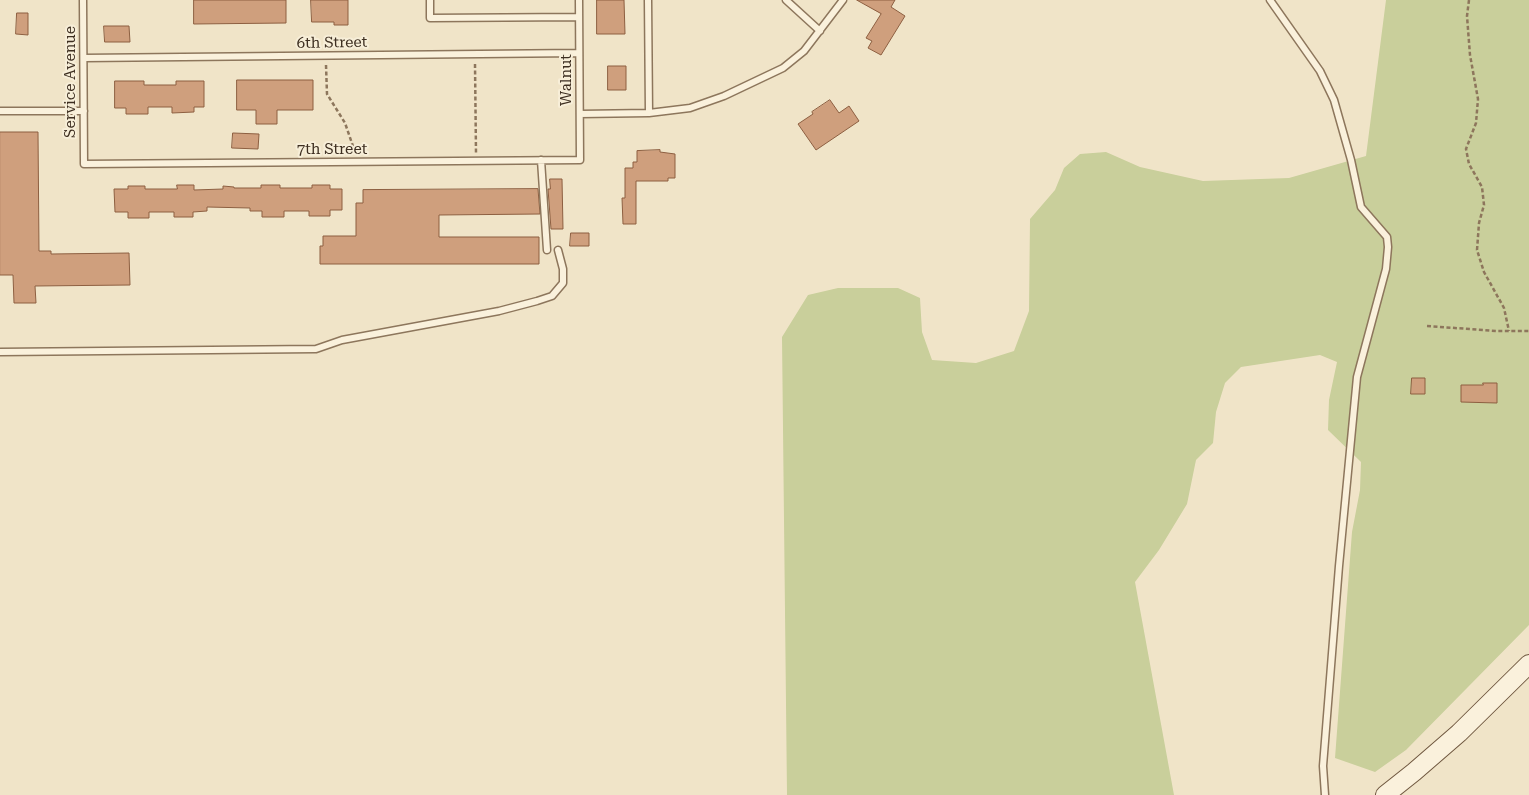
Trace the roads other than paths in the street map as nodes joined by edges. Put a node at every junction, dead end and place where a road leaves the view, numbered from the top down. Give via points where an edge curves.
1 (83, 0) edge
2 (430, 0) edge
3 (579, 0) edge
4 (648, 0) edge
5 (786, 0) edge
6 (844, 0) edge
7 (1270, 0) edge
8 (579, 17) junction
9 (820, 31) junction
10 (579, 53) junction
11 (84, 58) junction
12 (0, 111) edge
13 (84, 111) junction
14 (650, 113) junction
15 (580, 114) junction
16 (541, 160) junction
17 (580, 160) joint
18 (84, 164) joint
19 (546, 250) dead end
20 (558, 250) dead end
21 (0, 352) edge
22 (1529, 664) edge
23 (1325, 795) edge
24 (1385, 795) edge

1 - 11 lane, Service Avenue
2 - 8 lane via 430,18
3 - 8 lane, Walnut
4 - 14 lane
5 - 9 lane
6 - 9 lane
7 - 23 lane via 1320,71 1334,100 1361,207 1387,237 1388,247 1386,269 1357,377 1324,756
8 - 10 lane, Walnut
9 - 14 lane via 804,51 783,68 690,108
10 - 11 lane, 6th Street
10 - 15 lane, Walnut
11 - 13 lane, Service Avenue
12 - 13 lane
13 - 18 lane, Service Avenue
14 - 15 lane
15 - 17 lane, Walnut
16 - 17 lane, 7th Street
16 - 18 lane, 7th Street
16 - 19 lane
20 - 21 lane via 563,283 552,296 498,311 342,340 316,349
22 - 24 main road via 1459,734

